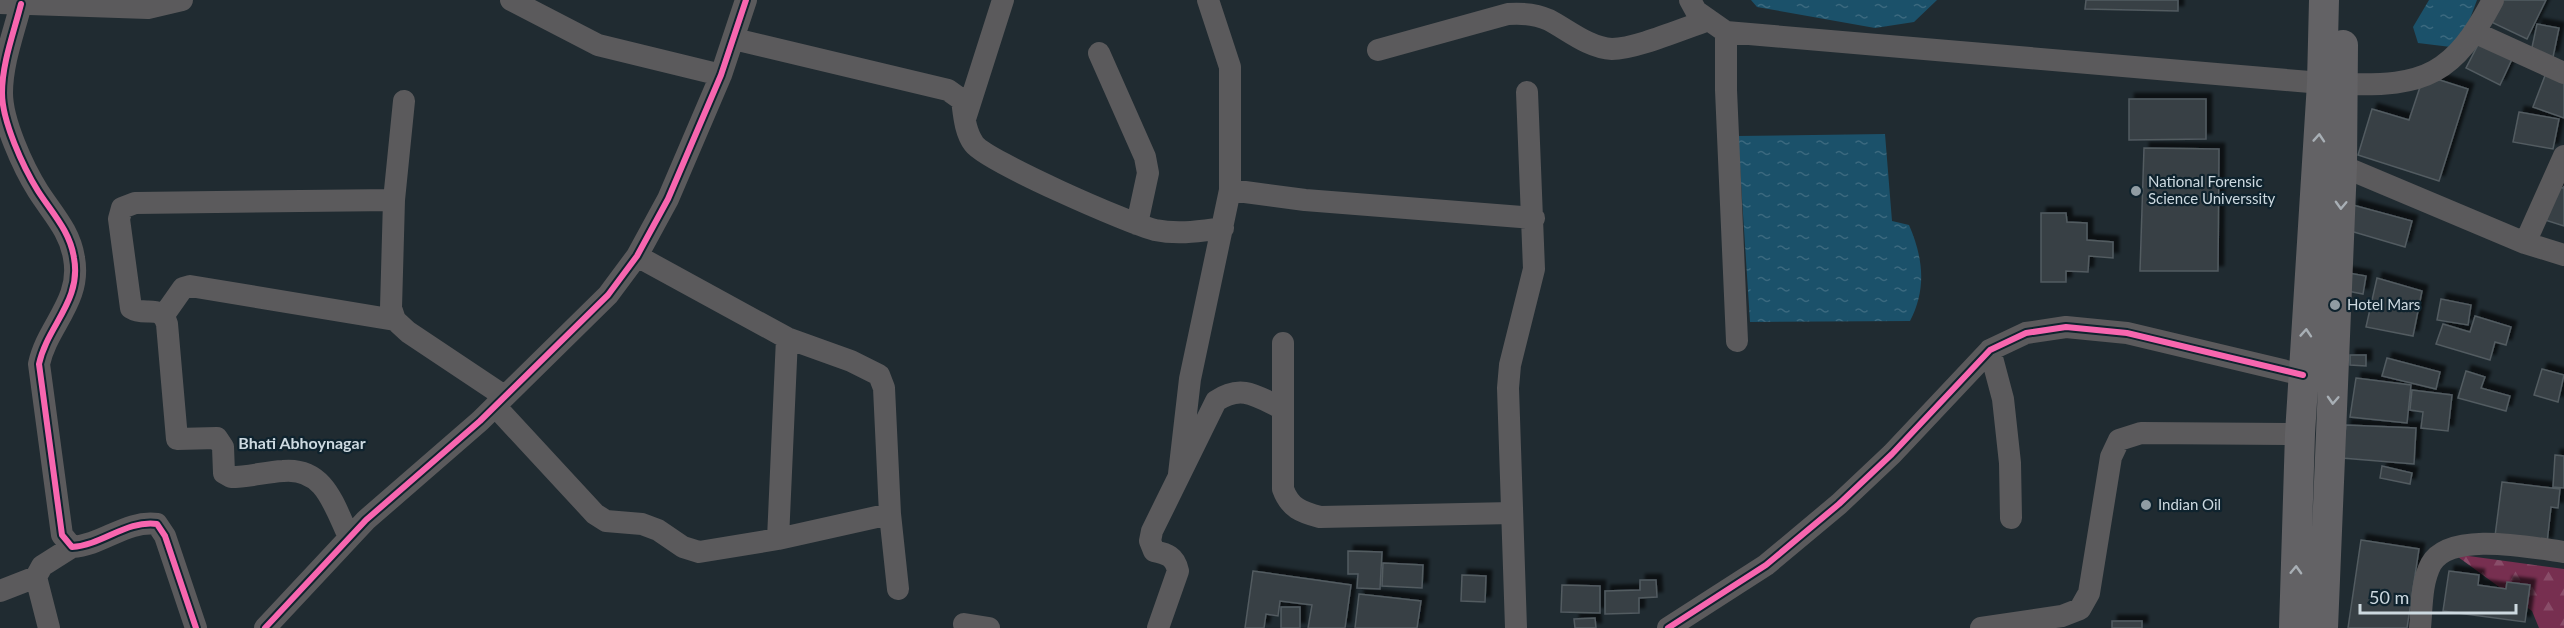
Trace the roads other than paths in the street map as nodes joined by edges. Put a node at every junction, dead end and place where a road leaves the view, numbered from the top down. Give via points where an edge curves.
1 (182, 0) edge
2 (511, 0) edge
3 (746, 0) edge
4 (1003, 0) edge
5 (1208, 0) edge
6 (1690, 0) edge
7 (2324, 0) edge
8 (2343, 0) edge
9 (2493, 0) edge
10 (10, 3) edge
11 (1718, 26) junction
12 (2476, 33) junction
13 (734, 39) junction
14 (1378, 50) dead end
15 (1099, 52) dead end
16 (2564, 73) edge
17 (721, 75) junction
18 (2333, 84) junction
19 (1527, 92) dead end
20 (404, 101) dead end
21 (965, 119) junction
22 (2564, 156) edge
23 (2342, 165) junction
24 (1230, 190) junction
25 (393, 200) junction
26 (1534, 218) junction
27 (1137, 224) junction
28 (1223, 228) junction
29 (2525, 243) junction
30 (2564, 255) edge
31 (638, 256) junction
32 (164, 315) junction
33 (395, 320) junction
34 (787, 338) junction
35 (1737, 341) dead end
36 (1283, 343) dead end
37 (1990, 350) junction
38 (2303, 375) junction
39 (499, 401) junction
40 (1283, 409) junction
41 (2300, 434) junction
42 (1179, 474) junction
43 (1512, 513) junction
44 (890, 514) junction
45 (2011, 518) dead end
46 (348, 537) junction
47 (778, 539) junction
48 (72, 547) junction
49 (2564, 552) edge
50 (36, 577) junction
51 (898, 589) dead end
52 (0, 591) edge
53 (964, 624) dead end
54 (49, 628) edge
55 (196, 628) edge
56 (265, 628) edge
57 (989, 628) edge
58 (1158, 628) edge
59 (1516, 628) edge
60 (1668, 628) edge
61 (1981, 628) edge
62 (2294, 628) edge
63 (2323, 628) edge
64 (2420, 628) edge

1 - 10 street via 148,8
2 - 17 street via 598,45
3 - 13 street
4 - 21 street
5 - 24 street via 1230,67
6 - 11 street via 1696,10
7 - 18 main road
8 - 18 main road
9 - 12 street
10 - 48 street via 4,111 38,190 66,231 75,259 75,284 69,304 42,347 39,364 62,535
11 - 14 street via 1611,49 1574,35 1547,19 1524,13 1508,14
11 - 18 street
11 - 35 street via 1726,90
12 - 16 street
12 - 18 street via 2450,63 2428,76 2395,83
13 - 17 street
13 - 21 street via 948,90 962,100
15 - 27 street via 1145,157 1148,173
17 - 31 street via 668,199
18 - 23 main road
38 -> 18 main road
19 - 26 street
20 - 25 street
21 - 27 street via 975,146 995,160
22 - 29 street
23 - 29 street
23 -> 63 main road
24 - 26 street via 1305,200
24 - 28 street
25 - 32 street via 135,203 122,208 118,219 130,308 138,313 158,310
25 - 33 street via 391,308
26 - 43 street via 1534,268 1508,388
27 - 28 street via 1179,234
28 - 42 street via 1190,379
29 - 30 street
31 - 34 street
31 - 39 street via 608,295
32 - 33 street via 183,288 190,286
32 - 46 street via 177,439 217,438 223,447 224,473 231,477 284,470 312,474 328,494
33 - 39 street
34 - 44 street via 879,375 884,388
34 - 47 street
36 - 40 street
37 - 38 street via 2026,333 2067,327 2127,333
37 - 45 street via 2003,399
37 - 60 street via 1839,504 1766,565
38 - 41 main road
39 - 46 street
39 - 47 street via 595,514 606,521 642,524 699,552
40 - 42 street via 1251,393 1228,393 1216,401
40 - 43 street via 1283,489 1288,502 1301,512 1351,518
41 - 61 street via 2141,434 2119,440 2111,457 2089,593 2080,609 2062,616
62 -> 41 main road
42 - 58 street via 1150,541 1154,551 1176,561 1178,571
43 - 59 street
44 - 47 street
44 - 51 street
46 - 56 street
48 - 50 street via 42,566
48 - 55 street via 86,546 142,522 157,524 165,536
49 - 64 street via 2509,545 2448,549 2432,562 2428,572
50 - 52 street
50 - 54 street
53 - 57 street

